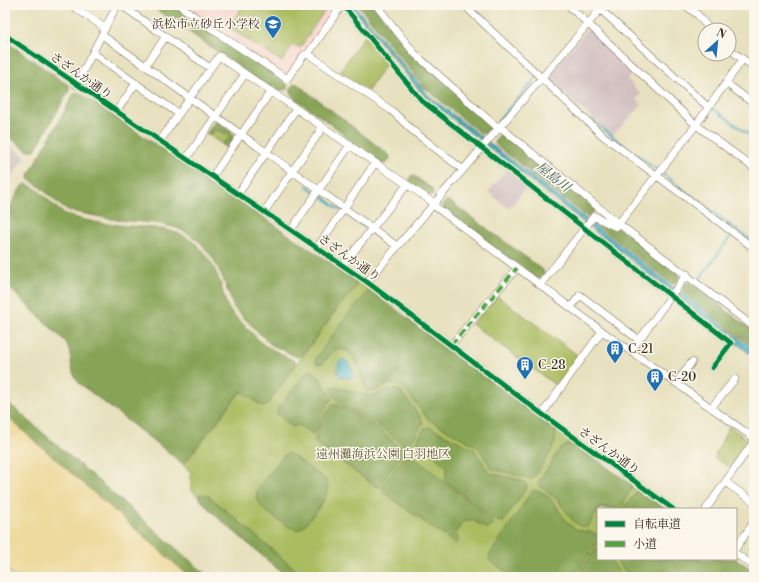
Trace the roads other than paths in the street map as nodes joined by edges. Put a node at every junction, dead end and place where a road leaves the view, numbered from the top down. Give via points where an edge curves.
1 (71, 5) edge
2 (117, 5) edge
3 (121, 5) edge
4 (179, 5) edge
5 (343, 5) edge
6 (376, 5) edge
7 (464, 5) edge
8 (568, 5) edge
9 (685, 5) edge
10 (602, 7) edge
11 (703, 22) edge
12 (587, 24) junction
13 (105, 28) junction
14 (5, 35) edge
15 (102, 35) junction
16 (166, 36) junction
17 (93, 53) junction
18 (308, 54) junction
19 (737, 55) edge
20 (743, 59) junction
21 (146, 65) junction
22 (754, 67) edge
23 (210, 68) junction
24 (245, 74) junction
25 (540, 79) junction
26 (136, 83) junction
27 (726, 83) junction
28 (76, 85) junction
29 (271, 91) junction
30 (190, 97) junction
31 (754, 104) edge
32 (708, 107) junction
33 (296, 109) junction
34 (116, 112) junction
35 (179, 114) junction
36 (216, 116) junction
37 (696, 125) junction
38 (323, 127) junction
39 (499, 127) junction
40 (241, 134) junction
41 (160, 141) junction
42 (350, 145) junction
43 (482, 147) junction
44 (266, 152) junction
45 (186, 159) junction
46 (375, 163) junction
47 (754, 168) edge
48 (462, 170) junction
49 (292, 171) junction
50 (657, 175) junction
51 (212, 177) junction
52 (407, 185) junction
53 (319, 190) junction
54 (238, 194) junction
55 (433, 204) junction
56 (344, 208) junction
57 (264, 212) junction
58 (619, 223) junction
59 (372, 228) junction
60 (585, 228) junction
61 (291, 230) junction
62 (397, 246) junction
63 (317, 248) junction
64 (754, 248) edge
65 (343, 265) junction
66 (517, 268) junction
67 (686, 274) junction
68 (367, 282) junction
69 (540, 285) junction
70 (671, 296) junction
71 (571, 307) junction
72 (754, 327) edge
73 (602, 331) junction
74 (639, 340) junction
75 (450, 345) junction
76 (631, 351) junction
77 (692, 362) dead end
78 (712, 368) dead end
79 (735, 379) dead end
80 (676, 383) junction
81 (711, 408) junction
82 (542, 414) junction
83 (754, 439) edge
84 (725, 482) junction
85 (754, 502) edge
86 (672, 508) edge
87 (707, 508) edge
88 (754, 522) edge
89 (737, 547) edge
90 (737, 555) edge
91 (754, 566) edge

1 - 13 street
2 - 13 street
3 - 16 street
4 - 18 street via 287,79 304,54
5 - 18 street
5 - 43 street via 416,95
6 - 39 street via 415,54
7 - 25 street
8 - 12 street
9 - 11 street
10 - 12 street
10 - 32 street
12 - 25 street
12 - 37 street
13 - 15 street
14 - 28 street, さざんか通り
15 - 17 street
15 - 21 street
16 - 21 street
16 - 23 street
17 - 26 street
17 - 28 street
18 - 48 street via 392,111
19 - 20 street
20 - 22 street
20 - 27 street
21 - 30 street
23 - 24 street via 219,56
23 - 30 street
24 - 29 street
24 - 36 street
25 - 39 street
25 - 50 street via 602,135
26 - 34 street
26 - 35 street
27 - 31 street
27 - 32 street
28 - 34 street, さざんか通り
29 - 33 street
29 - 40 street
30 - 35 street
30 - 36 street
32 - 37 street
33 - 38 street
33 - 44 street
34 - 41 street, さざんか通り
35 - 41 street
36 - 40 street
36 - 45 street
37 - 47 street
37 - 50 street
38 - 42 street
38 - 49 street
39 - 43 street
39 - 58 street
40 - 44 street
40 - 51 street
41 - 45 street, さざんか通り
42 - 46 street
42 - 53 street
43 - 48 street
43 - 60 street
44 - 49 street
44 - 54 street
45 - 51 street, さざんか通り
46 - 52 street
46 - 56 street
48 - 55 street
49 - 53 street
49 - 57 street
50 - 58 street
50 - 64 street
51 - 54 street, さざんか通り
52 - 55 street
52 - 59 street
53 - 56 street
53 - 61 street
54 - 57 street, さざんか通り
55 - 62 street
55 - 66 street
56 - 59 street
56 - 63 street
57 - 61 street, さざんか通り
58 - 60 street via 616,227 594,216
58 - 67 street
59 - 62 street
59 - 65 street
60 - 69 street
60 - 70 street
61 - 63 street, さざんか通り
62 - 68 street
63 - 65 street, さざんか通り
65 - 68 street, さざんか通り
66 - 69 street
66 - 75 street
67 - 70 street
67 - 72 street
68 - 75 street, さざんか通り
69 - 71 street
70 - 74 street
70 - 78 street via 731,343
71 - 73 street
71 - 74 street via 580,295
73 - 76 street
73 - 82 street
74 - 76 street
75 - 82 street, さざんか通り
76 - 80 street
77 - 80 street
79 - 81 street
80 - 81 street
81 - 83 street
82 - 86 street, さざんか通り
83 - 84 street
84 - 85 street
84 - 87 street
88 - 89 street
90 - 91 street

